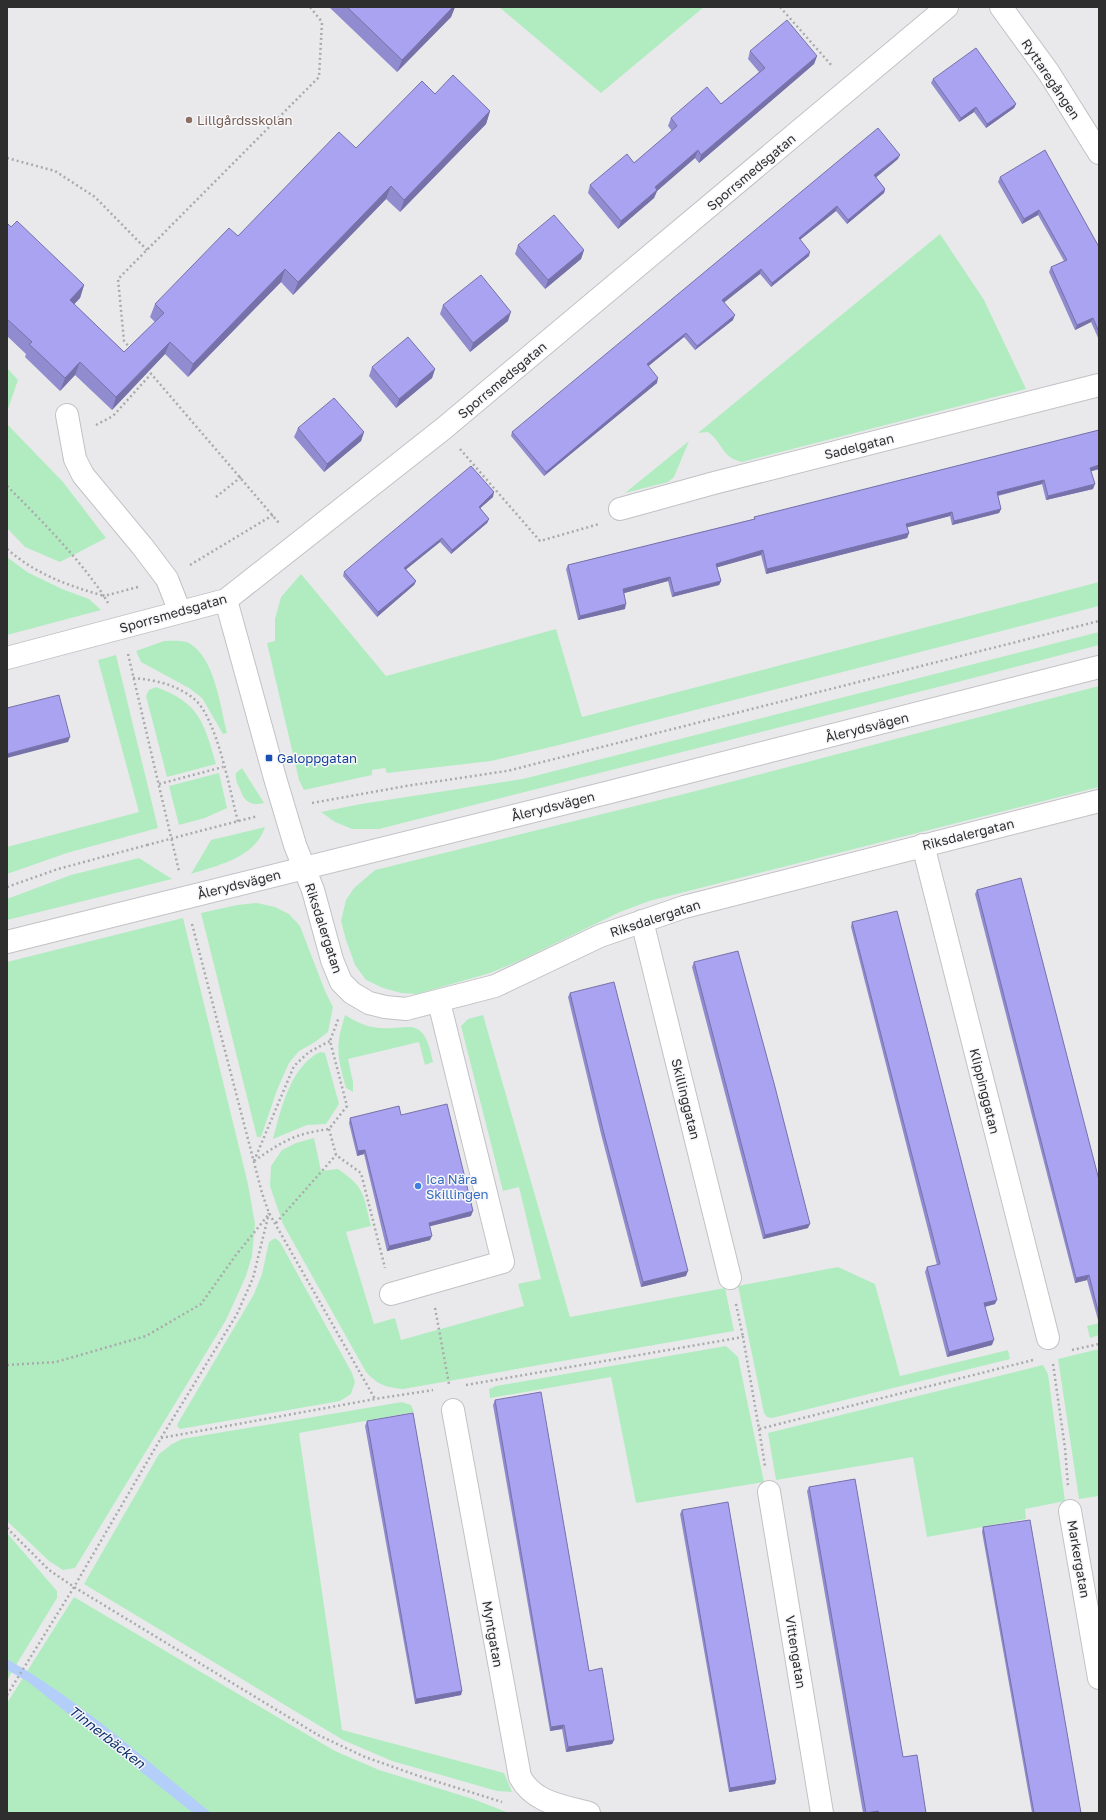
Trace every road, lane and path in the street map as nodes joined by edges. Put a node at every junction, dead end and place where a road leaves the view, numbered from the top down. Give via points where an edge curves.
1 (310, 7) edge
2 (780, 7) edge
3 (947, 7) edge
4 (1001, 7) edge
5 (851, 88) junction
6 (1099, 153) edge
7 (7, 158) edge
8 (147, 250) junction
9 (134, 352) edge
10 (142, 363) edge
11 (151, 374) junction
12 (1099, 385) edge
13 (68, 415) dead end
14 (443, 429) junction
15 (72, 439) junction
16 (241, 478) junction
17 (7, 486) edge
18 (216, 497) dead end
19 (620, 509) joint
20 (274, 515) junction
21 (297, 545) junction
22 (7, 549) edge
23 (167, 579) junction
24 (104, 596) junction
25 (226, 600) junction
26 (180, 612) junction
27 (1099, 621) edge
28 (121, 628) junction
29 (7, 658) edge
30 (1099, 668) edge
31 (133, 678) junction
32 (223, 767) junction
33 (159, 784) junction
34 (1099, 801) edge
35 (285, 810) junction
36 (238, 822) junction
37 (923, 845) junction
38 (304, 868) junction
39 (180, 875) dead end
40 (7, 887) edge
41 (191, 920) dead end
42 (642, 921) junction
43 (7, 942) edge
44 (439, 1002) junction
45 (329, 1129) junction
46 (336, 1155) junction
47 (254, 1161) junction
48 (269, 1213) junction
49 (276, 1223) junction
50 (730, 1278) joint
51 (431, 1283) junction
52 (392, 1294) joint
53 (743, 1336) junction
54 (1099, 1344) edge
55 (1050, 1347) junction
56 (7, 1365) edge
57 (466, 1385) dead end
58 (450, 1388) dead end
59 (435, 1390) dead end
60 (375, 1399) junction
61 (453, 1410) dead end
62 (759, 1429) junction
63 (161, 1438) junction
64 (769, 1492) joint
65 (1070, 1511) joint
66 (7, 1528) edge
67 (74, 1587) junction
68 (1099, 1678) edge
69 (7, 1695) edge
70 (506, 1803) dead end
71 (589, 1813) edge
72 (822, 1813) edge

1 - 8 path via 322,22 319,77
2 - 5 path
3 - 5 street, Sporrsmedsgatan
4 - 6 street, Ryttaregången via 1049,73
5 - 14 street, Sporrsmedsgatan
7 - 8 path via 55,171 96,197
8 - 9 path via 118,279 124,341
10 - 11 path
11 - 15 path via 113,416
11 - 16 path
12 - 19 street, Sadelgatan
13 - 15 street
14 - 19 path via 540,542 596,526
14 - 21 street, Sporrsmedsgatan
15 - 23 street via 75,458 82,475
16 - 18 path
16 - 20 path
17 - 24 path via 55,534 84,567
20 - 21 path
20 - 23 path
21 - 25 street, Sporrsmedsgatan
22 - 24 path via 17,558 66,585
23 - 24 path
23 - 26 street
24 - 28 path
25 - 26 street, Sporrsmedsgatan
25 - 35 street
26 - 28 street, Sporrsmedsgatan
27 - 35 path via 507,771 324,800
28 - 29 street, Sporrsmedsgatan
28 - 31 path
30 - 38 street, Ålerydsvägen
31 - 32 path via 156,680 194,699 211,725
31 - 33 path
32 - 33 path
32 - 36 path
33 - 39 path
34 - 37 street, Riksdalergatan
35 - 36 path
35 - 38 street
36 - 40 path, bridge via 58,869
37 - 42 street, Riksdalergatan via 684,907
37 - 55 street, Klippinggatan
38 - 43 street, Ålerydsvägen
38 - 44 street, Riksdalergatan via 313,890 332,960 341,982 352,993 369,1003 385,1007 406,1009
41 - 47 path
42 - 44 street, Riksdalergatan via 600,936 495,986
42 - 50 street, Skillinggatan
44 - 51 street via 502,1262
45 - 46 path
45 - 47 path via 306,1132 282,1142
45 - 47 path via 347,1106 330,1041 309,1052 294,1066
46 - 49 path
46 - 52 path via 361,1173
47 - 48 path
48 - 49 path
48 - 56 path via 201,1304 146,1336 56,1362
48 - 63 path via 253,1278 237,1314
49 - 60 path
50 - 53 path
51 - 52 street
51 - 58 path
53 - 57 path
53 - 62 path
54 - 55 path
55 - 62 path
55 - 65 path via 1065,1448
59 - 60 path
60 - 63 path
61 - 71 street, Myntgatan via 520,1777 531,1793
62 - 64 path
63 - 67 path
64 - 72 street, Vittengatan
65 - 68 street, Markergatan
66 - 67 path via 50,1570
67 - 69 path
67 - 70 path via 318,1735 365,1757

